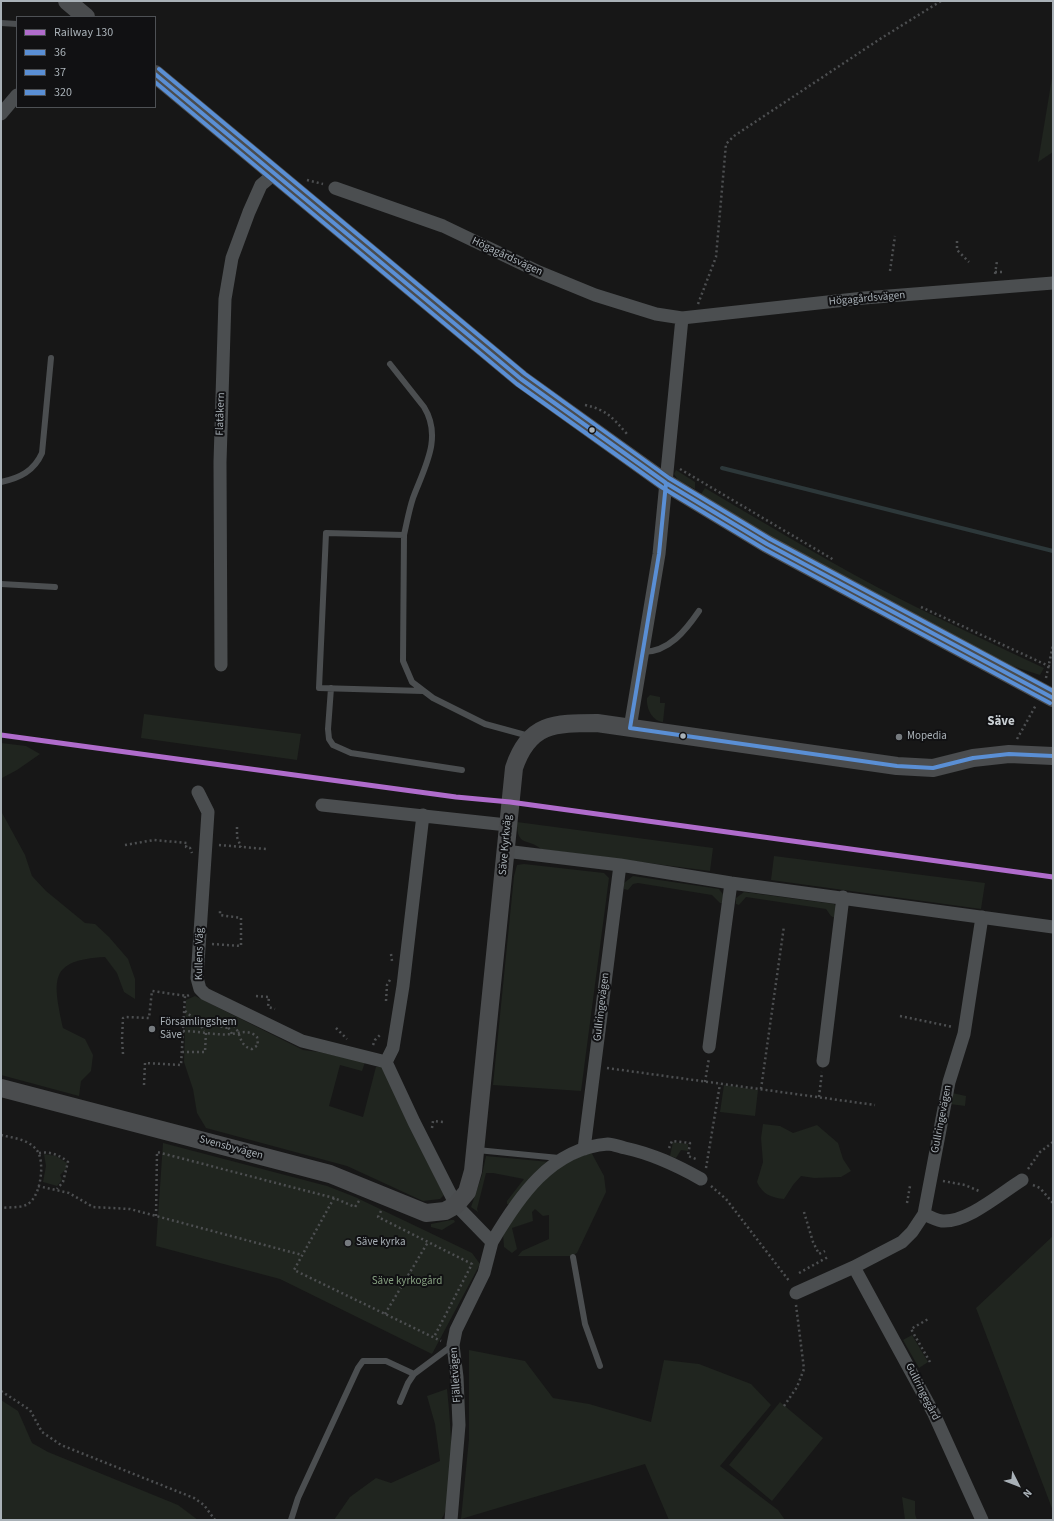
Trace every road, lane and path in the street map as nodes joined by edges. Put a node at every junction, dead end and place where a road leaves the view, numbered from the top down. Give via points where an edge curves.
1 (67, 1) edge
2 (941, 1) edge
3 (85, 16) edge
4 (1, 22) edge
5 (16, 24) edge
6 (156, 75) edge
7 (16, 96) edge
8 (1, 114) edge
9 (274, 174) junction
10 (302, 180) dead end
11 (335, 188) joint
12 (895, 236) dead end
13 (957, 241) dead end
14 (969, 262) dead end
15 (890, 272) dead end
16 (1053, 283) edge
17 (698, 316) junction
18 (682, 318) junction
19 (51, 358) dead end
20 (390, 364) dead end
21 (579, 404) dead end
22 (631, 440) dead end
23 (669, 463) junction
24 (1, 482) edge
25 (666, 483) junction
26 (404, 534) junction
27 (840, 564) dead end
28 (1, 584) edge
29 (55, 587) dead end
30 (915, 604) dead end
31 (699, 611) dead end
32 (1053, 645) edge
33 (643, 652) junction
34 (220, 665) dead end
35 (1049, 667) junction
36 (1053, 668) edge
37 (331, 688) junction
38 (423, 691) junction
39 (1047, 695) edge
40 (630, 728) junction
41 (530, 737) junction
42 (1009, 754) junction
43 (1053, 756) edge
44 (462, 770) dead end
45 (198, 792) dead end
46 (322, 805) dead end
47 (423, 815) junction
48 (507, 825) junction
49 (236, 827) dead end
50 (206, 844) junction
51 (125, 845) dead end
52 (241, 847) junction
53 (266, 849) dead end
54 (505, 851) junction
55 (192, 855) dead end
56 (620, 865) junction
57 (731, 883) junction
58 (843, 898) junction
59 (220, 908) dead end
60 (982, 918) junction
61 (784, 926) dead end
62 (1053, 927) edge
63 (199, 943) junction
64 (391, 954) dead end
65 (393, 969) dead end
66 (392, 975) dead end
67 (200, 988) junction
68 (186, 996) junction
69 (256, 996) dead end
70 (387, 1003) dead end
71 (275, 1009) dead end
72 (185, 1011) junction
73 (900, 1016) dead end
74 (198, 1022) junction
75 (228, 1028) junction
76 (382, 1028) dead end
77 (965, 1029) junction
78 (183, 1031) junction
79 (205, 1032) junction
80 (238, 1032) junction
81 (232, 1034) junction
82 (709, 1047) joint
83 (182, 1052) junction
84 (123, 1054) dead end
85 (369, 1057) junction
86 (823, 1060) joint
87 (386, 1062) junction
88 (594, 1066) junction
89 (705, 1082) junction
90 (720, 1084) junction
91 (144, 1085) dead end
92 (1, 1088) edge
93 (761, 1089) junction
94 (819, 1097) junction
95 (875, 1105) dead end
96 (1, 1135) edge
97 (1053, 1142) edge
98 (584, 1149) junction
99 (476, 1150) junction
100 (39, 1153) junction
101 (565, 1159) junction
102 (696, 1159) dead end
103 (666, 1160) junction
104 (931, 1178) junction
105 (702, 1179) junction
106 (1022, 1180) junction
107 (38, 1186) junction
108 (910, 1186) dead end
109 (57, 1189) junction
110 (979, 1191) dead end
111 (334, 1198) junction
112 (362, 1198) dead end
113 (907, 1203) dead end
114 (1053, 1203) edge
115 (456, 1205) junction
116 (1, 1208) edge
117 (382, 1209) dead end
118 (804, 1212) dead end
119 (924, 1214) junction
120 (156, 1216) junction
121 (428, 1242) junction
122 (492, 1242) junction
123 (824, 1251) dead end
124 (302, 1255) junction
125 (573, 1257) dead end
126 (828, 1257) dead end
127 (854, 1267) junction
128 (799, 1273) dead end
129 (796, 1293) junction
130 (385, 1314) junction
131 (930, 1318) dead end
132 (434, 1337) junction
133 (450, 1346) junction
134 (930, 1362) dead end
135 (600, 1366) dead end
136 (414, 1374) junction
137 (1, 1391) edge
138 (400, 1402) dead end
139 (784, 1406) dead end
140 (215, 1520) edge
141 (291, 1520) edge
142 (451, 1520) edge
143 (982, 1520) edge

1 - 3 street
2 - 17 path via 734,136 726,144 716,257 698,305
4 - 5 lane
6 - 9 street
7 - 8 street
9 - 25 street via 521,379
9 - 34 street, Flatåkern via 262,185 249,212 232,258 225,299 220,462
10 - 11 path
11 - 18 street, Högagårdsvägen via 443,226 539,272 590,293 656,314
12 - 15 path
13 - 14 path via 957,250
16 - 17 street, Högagårdsvägen via 864,298
17 - 18 street, Högagårdsvägen
18 - 23 street
19 - 24 lane via 42,453 38,463 25,475
20 - 26 lane via 429,414 433,434 431,453 413,499
21 - 22 path via 598,408 608,414
23 - 25 street
23 - 27 path
25 - 33 street via 659,554
25 - 39 street via 755,538
26 - 37 lane via 326,533 320,688
26 - 38 lane via 403,662 412,682
28 - 29 lane
30 - 35 path
31 - 33 lane via 686,629 671,642 653,652
32 - 35 path
33 - 40 street
35 - 36 path
35 - 39 path
37 - 38 lane
37 - 44 lane via 328,729 329,739 333,745 352,753
38 - 41 lane via 485,724
39 - 42 path via 1035,708
40 - 41 street via 597,723 563,724 541,730
40 - 42 street via 897,766 933,768 973,758
41 - 48 street, Säve Kyrkväg via 520,752 514,768
42 - 43 street
45 - 50 street, Kullens Väg via 208,812
46 - 47 street
47 - 48 street
47 - 87 street via 403,986 393,1048
48 - 54 street, Säve Kyrkväg
49 - 52 path
50 - 52 path
50 - 63 street, Kullens Väg
51 - 55 path via 154,840 187,843 186,847 190,848
52 - 53 path
54 - 56 street
54 - 99 street, Säve Kyrkväg
56 - 57 street
56 - 88 street, Gullringevägen
57 - 58 street
57 - 82 street
58 - 60 street
58 - 86 street
59 - 63 path via 220,915 241,918 241,946
60 - 62 street
60 - 77 street, Gullringevägen
61 - 93 path
63 - 67 street, Kullens Väg via 197,978
64 - 65 path
66 - 70 path via 387,985
67 - 68 path
67 - 85 street, Kullens Väg via 205,994 302,1041
68 - 72 path
68 - 84 path via 152,991 149,1018 124,1017
69 - 71 path via 269,997 268,1008
72 - 74 path
72 - 78 path
73 - 77 path
74 - 75 path
74 - 79 path
75 - 80 path via 233,1024 238,1028
75 - 81 path
76 - 85 path
77 - 104 street, Gullringevägen via 949,1082
78 - 79 path
78 - 83 path
79 - 81 path via 217,1035
79 - 83 path via 205,1052
80 - 80 path via 247,1031 255,1035 258,1045 254,1048 247,1047
80 - 81 path
82 - 89 path
83 - 91 path via 181,1065 145,1063
85 - 87 street, Kullens Väg
86 - 94 path
87 - 115 street
88 - 89 path
88 - 98 street, Gullringevägen
89 - 90 path
90 - 93 path
90 - 105 path
92 - 115 street, Svensbyvägen via 330,1174 426,1213 445,1211
93 - 94 path
94 - 95 path
96 - 100 path via 31,1144
97 - 106 path via 1032,1161
98 - 101 street, Fjälletvägen
98 - 103 street, Fjälletvägen via 609,1144
99 - 101 lane
99 - 115 street, Säve Kyrkväg via 469,1187 465,1196
100 - 107 path via 42,1161
100 - 109 path via 49,1153 68,1162 63,1182
101 - 122 street, Fjälletvägen via 542,1174 526,1190 512,1207
102 - 103 path via 688,1156 690,1143 676,1140 670,1141
103 - 105 street, Fjälletvägen
104 - 110 path via 965,1185
104 - 119 street, Gullringevägen
105 - 129 path via 726,1199 787,1276
106 - 114 path via 1040,1188
106 - 119 street via 958,1219 944,1221
107 - 109 path
107 - 116 path via 30,1203 25,1206
108 - 113 path
109 - 120 path via 93,1207 125,1208
111 - 112 path via 355,1207
111 - 120 path via 157,1152
111 - 124 path
115 - 122 street
117 - 121 path via 378,1217
118 - 123 path via 819,1254
119 - 127 street via 902,1242
120 - 124 path
121 - 130 path
121 - 132 path via 472,1264
122 - 133 street, Fjälletvägen via 484,1273
124 - 130 path via 294,1269 297,1272
125 - 135 lane via 585,1324
126 - 128 path
127 - 129 street
127 - 143 street, Gullringegård via 934,1414
129 - 139 path via 804,1369 797,1387
130 - 132 path
131 - 134 path via 911,1330
132 - 133 path
133 - 136 lane
133 - 142 street, Fjälletvägen via 459,1425
136 - 138 lane
136 - 141 lane via 386,1361 363,1361 298,1498
137 - 140 path via 30,1410 42,1432 54,1442 194,1498 204,1505

